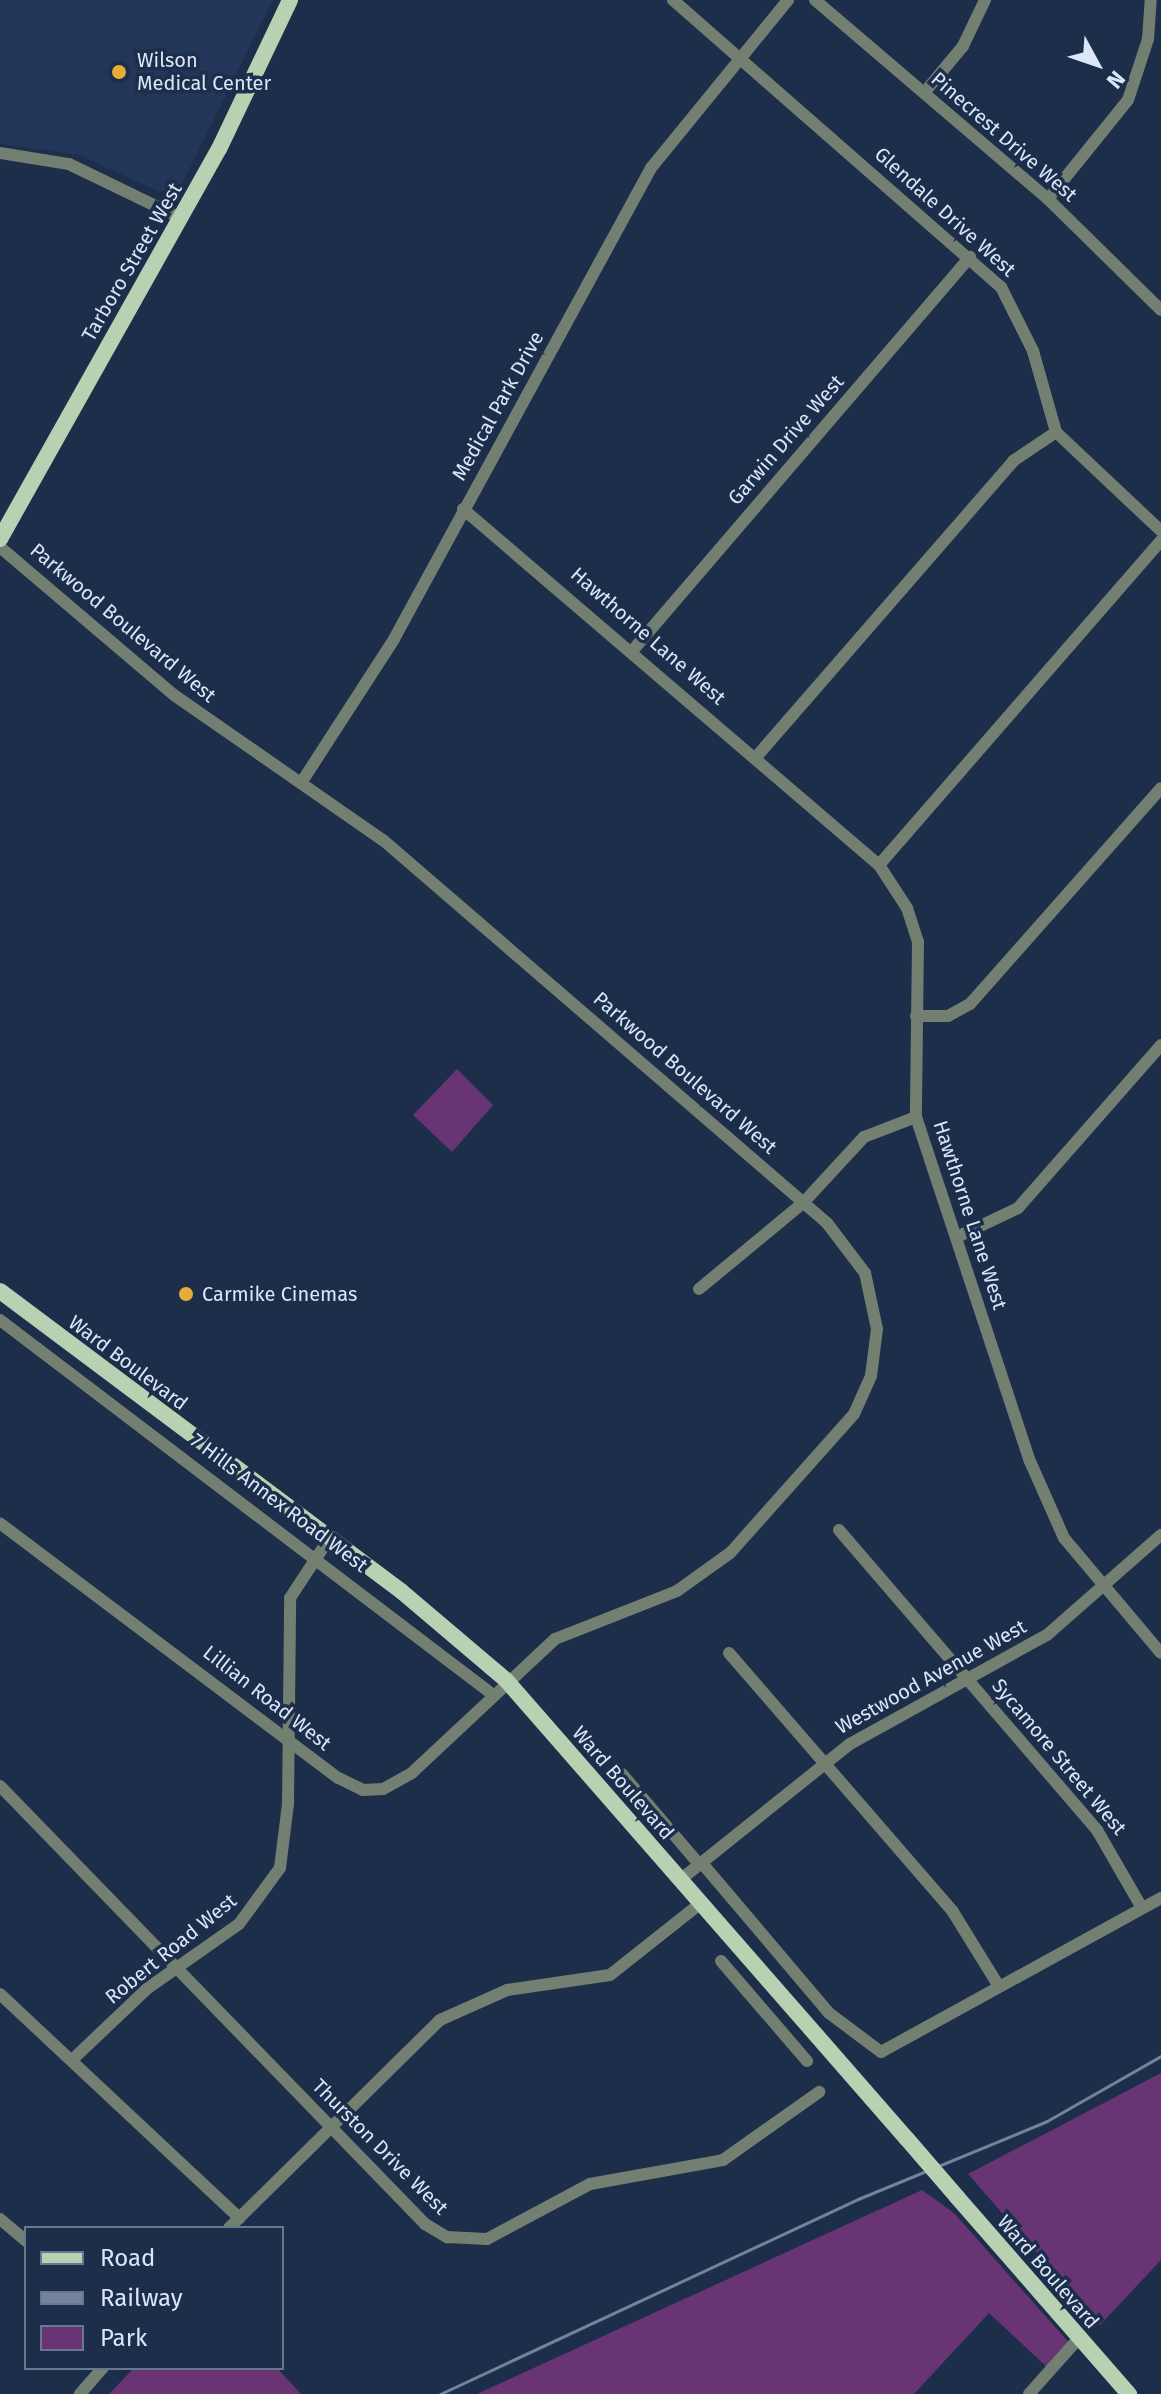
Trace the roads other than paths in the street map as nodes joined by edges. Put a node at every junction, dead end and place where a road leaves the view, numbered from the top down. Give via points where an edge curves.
1 (290, 0) edge
2 (673, 0) edge
3 (788, 0) edge
4 (815, 0) edge
5 (985, 0) edge
6 (1154, 3) edge
7 (738, 56) junction
8 (924, 93) junction
9 (0, 153) edge
10 (1048, 199) junction
11 (180, 218) junction
12 (970, 257) junction
13 (1161, 310) edge
14 (1056, 432) junction
15 (463, 509) junction
16 (1161, 531) edge
17 (0, 539) edge
18 (1161, 541) edge
19 (0, 547) edge
20 (633, 650) junction
21 (757, 756) junction
22 (301, 783) junction
23 (1161, 788) edge
24 (879, 865) junction
25 (916, 1016) junction
26 (1161, 1045) edge
27 (916, 1117) junction
28 (803, 1203) junction
29 (957, 1237) junction
30 (699, 1289) dead end
31 (0, 1291) edge
32 (0, 1320) edge
33 (0, 1523) edge
34 (839, 1530) dead end
35 (1161, 1535) edge
36 (330, 1537) junction
37 (317, 1556) junction
38 (1104, 1588) junction
39 (729, 1653) dead end
40 (1161, 1653) edge
41 (969, 1679) junction
42 (506, 1680) junction
43 (492, 1694) junction
44 (289, 1741) junction
45 (825, 1763) junction
46 (622, 1774) dead end
47 (0, 1786) edge
48 (700, 1862) junction
49 (680, 1880) junction
50 (1161, 1898) edge
51 (701, 1903) junction
52 (1142, 1908) junction
53 (721, 1961) dead end
54 (175, 1969) junction
55 (770, 1983) junction
56 (998, 1985) junction
57 (0, 1994) edge
58 (753, 1997) junction
59 (72, 2060) junction
60 (807, 2061) dead end
61 (819, 2092) dead end
62 (331, 2126) junction
63 (0, 2219) edge
64 (234, 2223) edge
65 (24, 2239) edge
66 (1079, 2338) junction
67 (101, 2370) edge
68 (80, 2394) edge
69 (1029, 2394) edge
70 (1129, 2394) edge

1 - 11 main road, Tarboro Street West
2 - 7 street, Glendale Drive West
3 - 7 street, Medical Park Drive
4 - 8 street, Pinecrest Drive West
5 - 8 street via 963,46
6 - 10 street via 1128,100
7 - 12 street, Glendale Drive West
7 - 15 street, Medical Park Drive via 651,168
8 - 10 street, Pinecrest Drive West
9 - 11 street via 69,164
10 - 13 street, Pinecrest Drive West
11 - 17 main road, Tarboro Street West
12 - 14 street, Glendale Drive West via 1015,309
12 - 20 street, Garwin Drive West
14 - 16 street, Glendale Drive West
14 - 21 street via 1013,461
15 - 20 street, Hawthorne Lane West
15 - 22 street, Medical Park Drive via 394,639
18 - 24 street
19 - 22 street, Parkwood Boulevard West via 174,695
20 - 21 street, Hawthorne Lane West
21 - 24 street, Hawthorne Lane West
22 - 28 street, Parkwood Boulevard West via 452,897
23 - 25 street via 970,1004 948,1016
24 - 25 street, Hawthorne Lane West via 918,942
25 - 27 street, Hawthorne Lane West
26 - 29 street via 1018,1208
27 - 28 street via 864,1137
27 - 29 street, Hawthorne Lane West
28 - 30 street
28 - 42 street, Parkwood Boulevard West via 854,1255 873,1296 876,1357 854,1414 699,1579 555,1639
29 - 38 street, Hawthorne Lane West via 1043,1498 1064,1538
31 - 36 main road, Ward Boulevard
32 - 37 street, 7 Hills Annex Road West
33 - 44 street, Lillian Road West
34 - 41 street, Sycamore Street West
35 - 38 street, Westwood Avenue West
36 - 37 street, Robert Road West
36 - 42 main road, Ward Boulevard
37 - 43 street, 7 Hills Annex Road West
37 - 44 street, Robert Road West via 290,1598
38 - 40 street, Hawthorne Lane West
38 - 41 street, Westwood Avenue West via 1047,1635
39 - 45 street
41 - 45 street, Westwood Avenue West
41 - 52 street, Sycamore Street West via 1097,1830
42 - 43 street, Lillian Road West
42 - 49 main road, Ward Boulevard
43 - 44 street, Lillian Road West via 412,1773 383,1789 355,1788
44 - 54 street, Robert Road West via 280,1868 239,1924
45 - 48 street, Westwood Avenue West
45 - 56 street via 953,1912
46 - 48 street
47 - 54 street, Thurston Drive West
48 - 49 street, Westwood Avenue West
48 - 56 street via 829,2013 881,2052
49 - 51 main road, Ward Boulevard
50 - 52 street
51 - 55 main road, Ward Boulevard
51 - 62 street via 610,1975 577,1986 507,1990 462,2006
52 - 56 street
53 - 58 street
54 - 59 street, Robert Road West
54 - 62 street, Thurston Drive West
55 - 58 street
55 - 66 main road, Ward Boulevard, bridge
57 - 59 street
58 - 60 street
59 - 64 street
61 - 62 street, Thurston Drive West via 723,2160 590,2184 475,2241 425,2224
62 - 64 street
63 - 65 street
66 - 69 street
66 - 70 main road, Ward Boulevard
67 - 68 street

